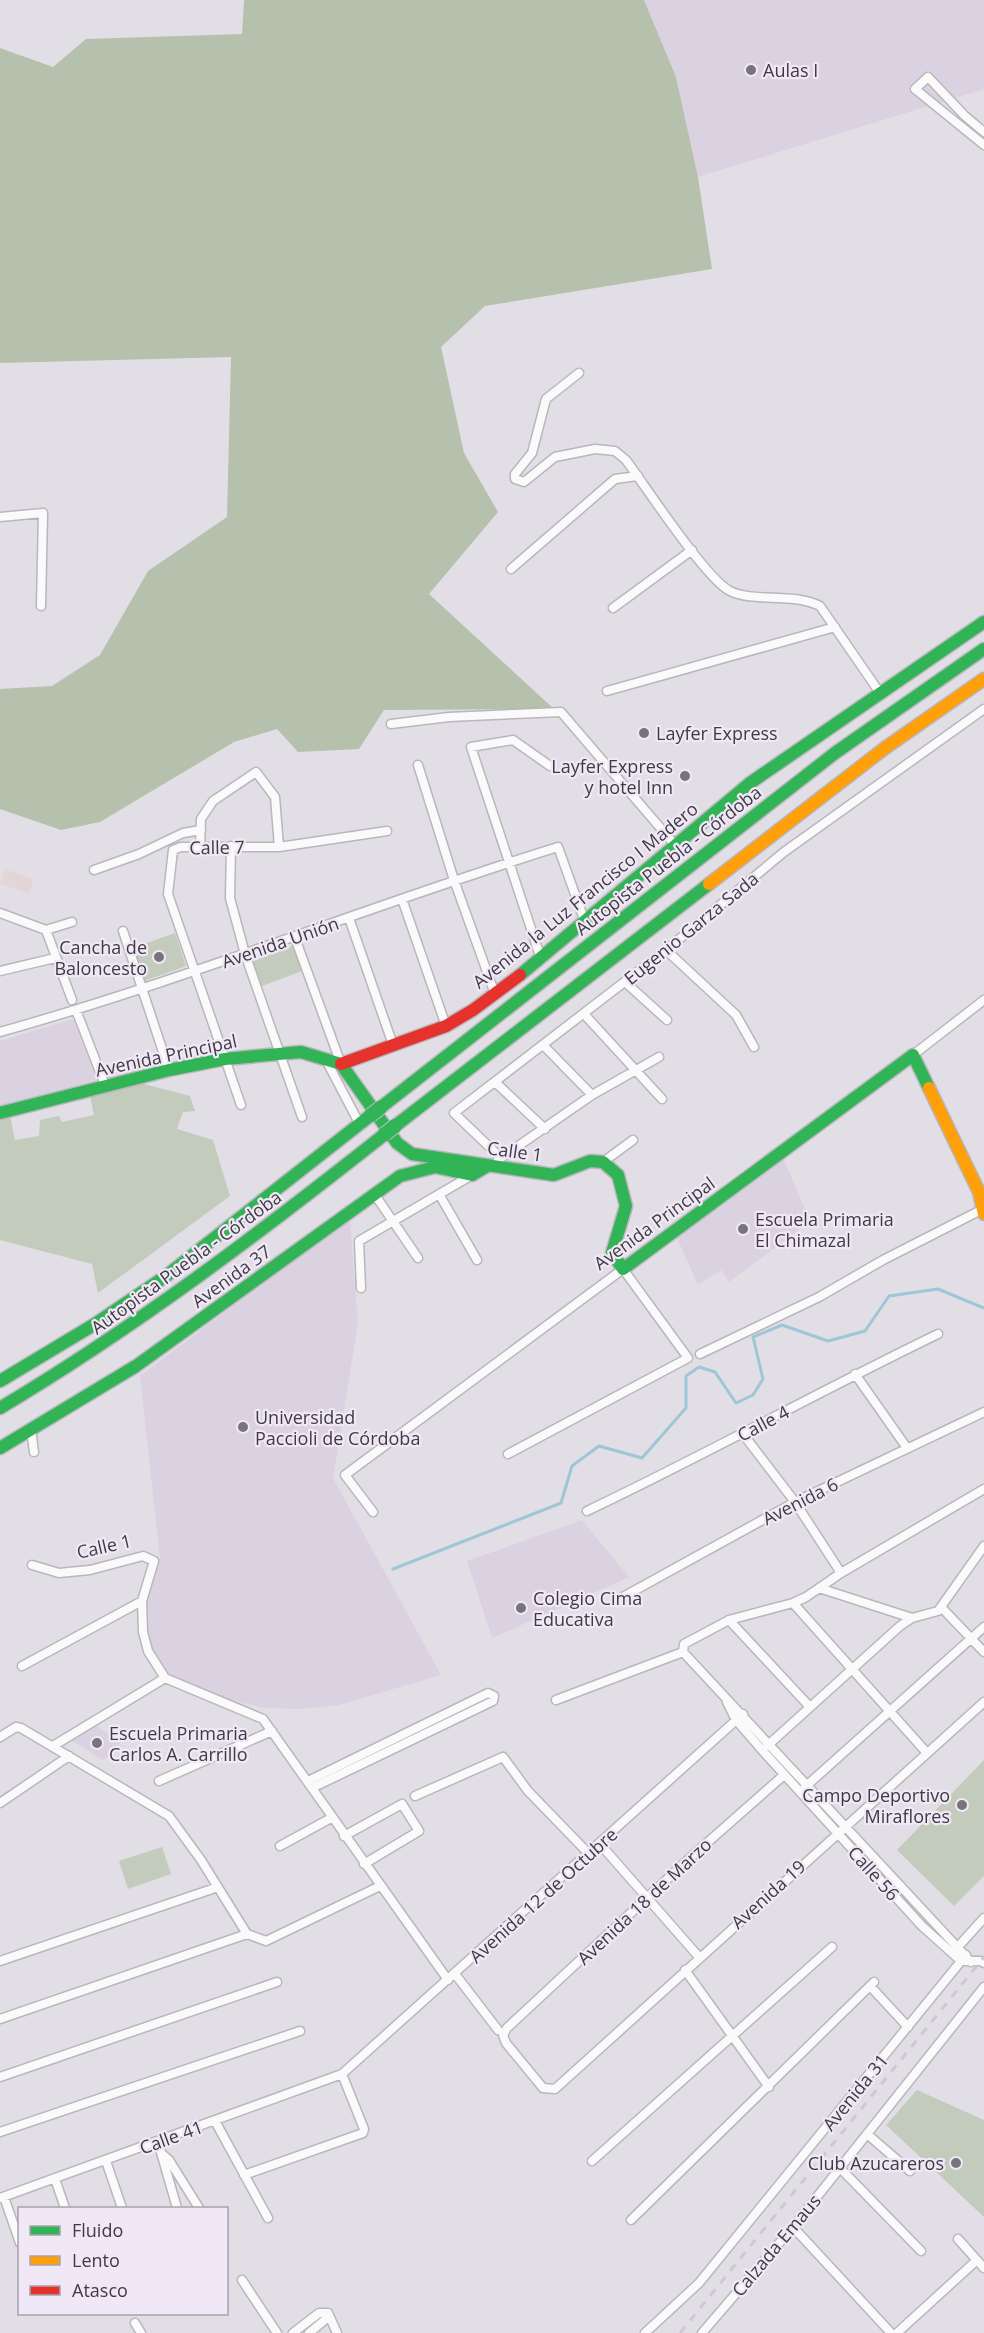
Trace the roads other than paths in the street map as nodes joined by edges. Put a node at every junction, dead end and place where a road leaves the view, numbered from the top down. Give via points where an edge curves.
1 (984, 132) edge
2 (984, 144) edge
3 (579, 373) dead end
4 (638, 476) junction
5 (0, 517) edge
6 (692, 550) junction
7 (511, 568) dead end
8 (41, 606) dead end
9 (613, 608) dead end
10 (984, 621) edge
11 (835, 627) junction
12 (984, 649) edge
13 (984, 679) edge
14 (607, 691) dead end
15 (880, 693) junction
16 (984, 709) edge
17 (391, 724) dead end
18 (418, 765) dead end
19 (550, 766) dead end
20 (201, 830) junction
21 (387, 831) dead end
22 (675, 845) junction
23 (231, 846) junction
24 (201, 847) junction
25 (279, 847) junction
26 (507, 862) junction
27 (94, 870) dead end
28 (454, 880) junction
29 (402, 899) junction
30 (0, 913) edge
31 (349, 918) junction
32 (72, 922) dead end
33 (585, 922) junction
34 (46, 930) junction
35 (123, 931) dead end
36 (295, 938) junction
37 (666, 950) junction
38 (245, 954) junction
39 (55, 958) junction
40 (541, 959) junction
41 (0, 971) edge
42 (194, 971) junction
43 (625, 982) junction
44 (142, 988) junction
45 (495, 994) junction
46 (72, 1000) dead end
47 (984, 1000) edge
48 (76, 1010) junction
49 (584, 1014) junction
50 (667, 1020) dead end
51 (446, 1026) junction
52 (0, 1032) edge
53 (393, 1045) junction
54 (543, 1045) junction
55 (754, 1047) dead end
56 (280, 1052) junction
57 (913, 1055) junction
58 (659, 1056) dead end
59 (225, 1059) junction
60 (326, 1060) junction
61 (341, 1064) junction
62 (169, 1070) junction
63 (635, 1072) junction
64 (495, 1082) junction
65 (105, 1085) junction
66 (592, 1095) junction
67 (662, 1099) dead end
68 (241, 1105) dead end
69 (0, 1113) edge
70 (370, 1116) junction
71 (302, 1117) dead end
72 (545, 1129) junction
73 (633, 1140) dead end
74 (501, 1158) junction
75 (596, 1161) junction
76 (487, 1166) junction
77 (472, 1175) junction
78 (982, 1192) edge
79 (439, 1194) junction
80 (375, 1195) junction
81 (984, 1211) edge
82 (392, 1221) junction
83 (418, 1258) dead end
84 (477, 1260) dead end
85 (623, 1269) junction
86 (361, 1288) dead end
87 (938, 1334) dead end
88 (700, 1354) dead end
89 (855, 1374) junction
90 (0, 1381) edge
91 (0, 1408) edge
92 (984, 1412) edge
93 (31, 1429) junction
94 (743, 1434) junction
95 (0, 1448) edge
96 (907, 1448) junction
97 (33, 1452) dead end
98 (508, 1454) dead end
99 (984, 1489) edge
100 (795, 1502) junction
101 (587, 1511) dead end
102 (373, 1512) dead end
103 (984, 1546) edge
104 (32, 1565) dead end
105 (841, 1573) junction
106 (819, 1588) junction
107 (621, 1598) dead end
108 (142, 1601) junction
109 (793, 1603) junction
110 (942, 1608) junction
111 (912, 1618) junction
112 (729, 1620) junction
113 (984, 1627) edge
114 (972, 1638) junction
115 (683, 1652) junction
116 (984, 1652) edge
117 (22, 1666) dead end
118 (851, 1671) junction
119 (165, 1678) junction
120 (556, 1701) dead end
121 (984, 1702) edge
122 (810, 1707) junction
123 (890, 1712) junction
124 (740, 1717) junction
125 (272, 1731) junction
126 (0, 1737) edge
127 (769, 1744) junction
128 (54, 1746) junction
129 (762, 1750) junction
130 (927, 1753) junction
131 (69, 1756) junction
132 (784, 1775) junction
133 (159, 1781) dead end
134 (310, 1785) junction
135 (808, 1785) junction
136 (800, 1792) junction
137 (415, 1796) dead end
138 (0, 1803) edge
139 (331, 1818) junction
140 (844, 1825) junction
141 (837, 1832) junction
142 (344, 1836) junction
143 (600, 1844) junction
144 (280, 1846) dead end
145 (589, 1854) junction
146 (364, 1864) junction
147 (380, 1886) junction
148 (218, 1887) junction
149 (647, 1897) junction
150 (984, 1918) edge
151 (247, 1934) junction
152 (832, 1947) dead end
153 (958, 1947) junction
154 (951, 1955) junction
155 (699, 1957) junction
156 (966, 1959) junction
157 (0, 1961) edge
158 (984, 1963) edge
159 (685, 1970) junction
160 (452, 1977) junction
161 (277, 1982) dead end
162 (984, 1987) edge
163 (0, 2019) edge
164 (908, 2027) junction
165 (502, 2029) junction
166 (300, 2031) dead end
167 (731, 2035) junction
168 (342, 2074) junction
169 (0, 2077) edge
170 (769, 2087) junction
171 (215, 2121) junction
172 (0, 2132) edge
173 (867, 2134) junction
174 (158, 2142) junction
175 (162, 2154) junction
176 (106, 2161) junction
177 (592, 2161) dead end
178 (840, 2168) junction
179 (910, 2171) dead end
180 (244, 2175) junction
181 (55, 2179) junction
182 (2, 2198) edge
183 (65, 2207) edge
184 (122, 2207) edge
185 (177, 2207) edge
186 (198, 2207) edge
187 (268, 2218) dead end
188 (631, 2220) dead end
189 (793, 2227) junction
190 (18, 2238) edge
191 (958, 2239) dead end
192 (921, 2251) dead end
193 (977, 2260) junction
194 (984, 2268) edge
195 (242, 2280) dead end
196 (328, 2313) junction
197 (135, 2323) dead end
198 (141, 2333) edge
199 (277, 2333) edge
200 (293, 2333) edge
201 (309, 2333) edge
202 (337, 2333) edge
203 (645, 2333) edge
204 (702, 2333) edge
205 (891, 2333) edge
206 (897, 2333) edge

1 - 2 street via 928,77 915,89
3 - 4 street via 546,399 532,453 515,479 524,482 555,457 595,449 615,452 627,460
4 - 6 street
4 - 7 street via 615,479
5 - 8 street via 43,513
6 - 9 street
6 - 11 street via 730,591 806,600 820,606
10 - 15 main road, Avenida la Luz Francisco I Madero
11 - 14 street
11 - 15 street
12 - 70 main road, Autopista Puebla - Córdoba via 835,753
13 - 91 main road, Autopista Puebla - Córdoba via 885,748 173,1299
15 - 22 main road, Avenida la Luz Francisco I Madero via 750,783
16 - 37 street, Eugenio Garza Sada via 784,852
17 - 22 street via 561,712
18 - 28 street
19 - 26 street via 513,740 471,747
20 - 24 street
20 - 25 street via 201,819 213,801 256,772 275,797
20 - 27 street via 183,833
21 - 25 street, Calle 7
22 - 33 main road, Avenida la Luz Francisco I Madero
23 - 24 street, Calle 7
23 - 25 street, Calle 7
23 - 38 street via 230,898
24 - 42 street, Calle 7 via 173,850 168,894
26 - 28 street, Avenida Unión
26 - 33 street, Avenida Unión via 558,847
26 - 40 street
28 - 29 street, Avenida Unión
28 - 45 street
29 - 31 street, Avenida Unión
29 - 51 street
30 - 34 street
31 - 36 street, Avenida Unión
31 - 53 street
32 - 34 street
33 - 40 main road, Avenida la Luz Francisco I Madero
34 - 39 street
35 - 44 street
36 - 38 street, Avenida Unión
36 - 61 street
37 - 43 street, Eugenio Garza Sada
37 - 55 street via 736,1015
38 - 42 street, Avenida Unión
38 - 56 street
39 - 41 street
39 - 46 street
40 - 45 main road, Avenida la Luz Francisco I Madero
42 - 44 street, Avenida Unión
42 - 59 street
43 - 49 street, Eugenio Garza Sada
43 - 50 street
44 - 48 street, Avenida Unión
44 - 62 street
45 - 51 main road, Avenida la Luz Francisco I Madero
47 - 57 street, Avenida Principal
48 - 52 street, Avenida Unión
48 - 65 street
49 - 54 street, Eugenio Garza Sada
49 - 63 street
51 - 53 main road, Avenida la Luz Francisco I Madero
53 - 61 main road, Avenida la Luz Francisco I Madero
54 - 64 street, Eugenio Garza Sada
54 - 66 street
56 - 59 main road, Avenida Principal
56 - 60 main road, Avenida Principal via 313,1054
56 - 71 street
57 - 78 main road
57 - 85 main road, Avenida Principal
58 - 63 street
59 - 62 main road, Avenida Principal
59 - 68 street
60 - 61 main road, Avenida Principal
60 - 70 street
61 - 76 main road, Calle 1 via 404,1149 412,1154
62 - 65 main road, Avenida Principal
63 - 66 street
63 - 67 street
64 - 72 street
64 - 74 street, Eugenio Garza Sada via 454,1113
65 - 69 main road, Avenida Principal
66 - 72 street
70 - 90 main road, Autopista Puebla - Córdoba via 166,1276
72 - 74 street
73 - 75 street
74 - 76 street
75 - 76 main road, Calle 1 via 554,1175
75 - 85 main road via 618,1175 624,1189 626,1206 612,1253
76 - 77 main road
77 - 79 street
77 - 80 main road, Avenida 37 via 435,1167 418,1169 400,1176
78 - 81 main road
79 - 82 street
79 - 84 street
80 - 82 street
80 - 93 main road, Avenida 37 via 136,1366
81 - 88 street
82 - 83 street
82 - 86 street via 357,1243
85 - 98 street via 688,1358
85 - 102 street, Avenida Principal via 345,1475
87 - 89 street, Calle 4
89 - 94 street, Calle 4
89 - 96 street
92 - 96 street, Avenida 6
93 - 95 main road, Avenida 37
93 - 97 street
94 - 100 street
94 - 101 street, Calle 4
96 - 100 street, Avenida 6
99 - 105 street
100 - 105 street
100 - 107 street, Avenida 6
103 - 110 street
104 - 108 street, Calle 1 via 58,1573 150,1557 154,1567
105 - 106 street
106 - 109 street
106 - 111 street
108 - 117 street
108 - 119 street, Calle 1 via 145,1642
109 - 112 street
109 - 118 street
110 - 111 street
110 - 114 street
111 - 118 street
112 - 115 street via 684,1644
112 - 122 street
113 - 114 street
114 - 116 street
114 - 123 street
115 - 120 street
115 - 124 street, Calle 56
118 - 122 street
118 - 123 street
119 - 125 street via 255,1714
119 - 128 street
121 - 130 street, Avenida 19
122 - 127 street
123 - 130 street
123 - 135 street
124 - 127 street, Calle 56
124 - 129 street, Calle 56
124 - 143 street, Avenida 12 de Octubre
125 - 133 street
125 - 134 street
126 - 128 street via 16,1726
127 - 129 street
127 - 135 street, Calle 56
128 - 131 street
129 - 132 street, Calle 56
130 - 140 street, Avenida 19
131 - 138 street
131 - 148 street via 169,1816
132 - 136 street, Calle 56
132 - 149 street, Avenida 18 de Marzo
134 - 134 street via 493,1701 494,1696 488,1693
134 - 139 street
135 - 136 street
135 - 140 street, Calle 56
136 - 141 street, Calle 56
137 - 145 street via 503,1757 528,1791
139 - 142 street
139 - 144 street
140 - 141 street, Avenida 19
140 - 153 street, Calle 56
141 - 154 street, Calle 56
141 - 155 street, Avenida 19
142 - 146 street
142 - 146 street via 402,1804 419,1831
143 - 145 street, Avenida 12 de Octubre
143 - 149 street
145 - 160 street, Avenida 12 de Octubre
146 - 147 street
147 - 151 street via 266,1941
147 - 160 street
148 - 151 street
148 - 157 street
149 - 155 street
149 - 165 street, Avenida 18 de Marzo
150 - 153 street
151 - 163 street
152 - 167 street
153 - 154 street
153 - 156 street, Calle 56
154 - 156 street, Calle 56
155 - 159 street, Avenida 19
156 - 158 street
156 - 164 street, Avenida 31
159 - 165 street, Avenida 19 via 555,2089 543,2088 506,2043
159 - 167 street
160 - 165 street
160 - 168 street, Avenida 12 de Octubre
161 - 169 street
162 - 173 street, Calzada Emaus
164 - 170 street via 872,1984
164 - 203 street, Avenida 31 via 699,2283
166 - 172 street
167 - 170 street
167 - 177 street
168 - 171 street, Calle 41
168 - 180 street via 363,2133
170 - 188 street
171 - 174 street, Calle 41
171 - 180 street
173 - 178 street, Calzada Emaus
173 - 179 street
174 - 175 street
174 - 176 street, Calle 41
175 - 185 street
175 - 186 street
176 - 181 street, Calle 41
176 - 184 street
178 - 189 street, Calzada Emaus
178 - 192 street
180 - 187 street
181 - 182 street, Calle 41
181 - 183 street
182 - 190 street
189 - 204 street, Calzada Emaus
189 - 205 street
191 - 193 street
193 - 194 street
193 - 206 street
195 - 199 street
196 - 200 street via 320,2313
196 - 201 street
196 - 202 street
197 - 198 street

